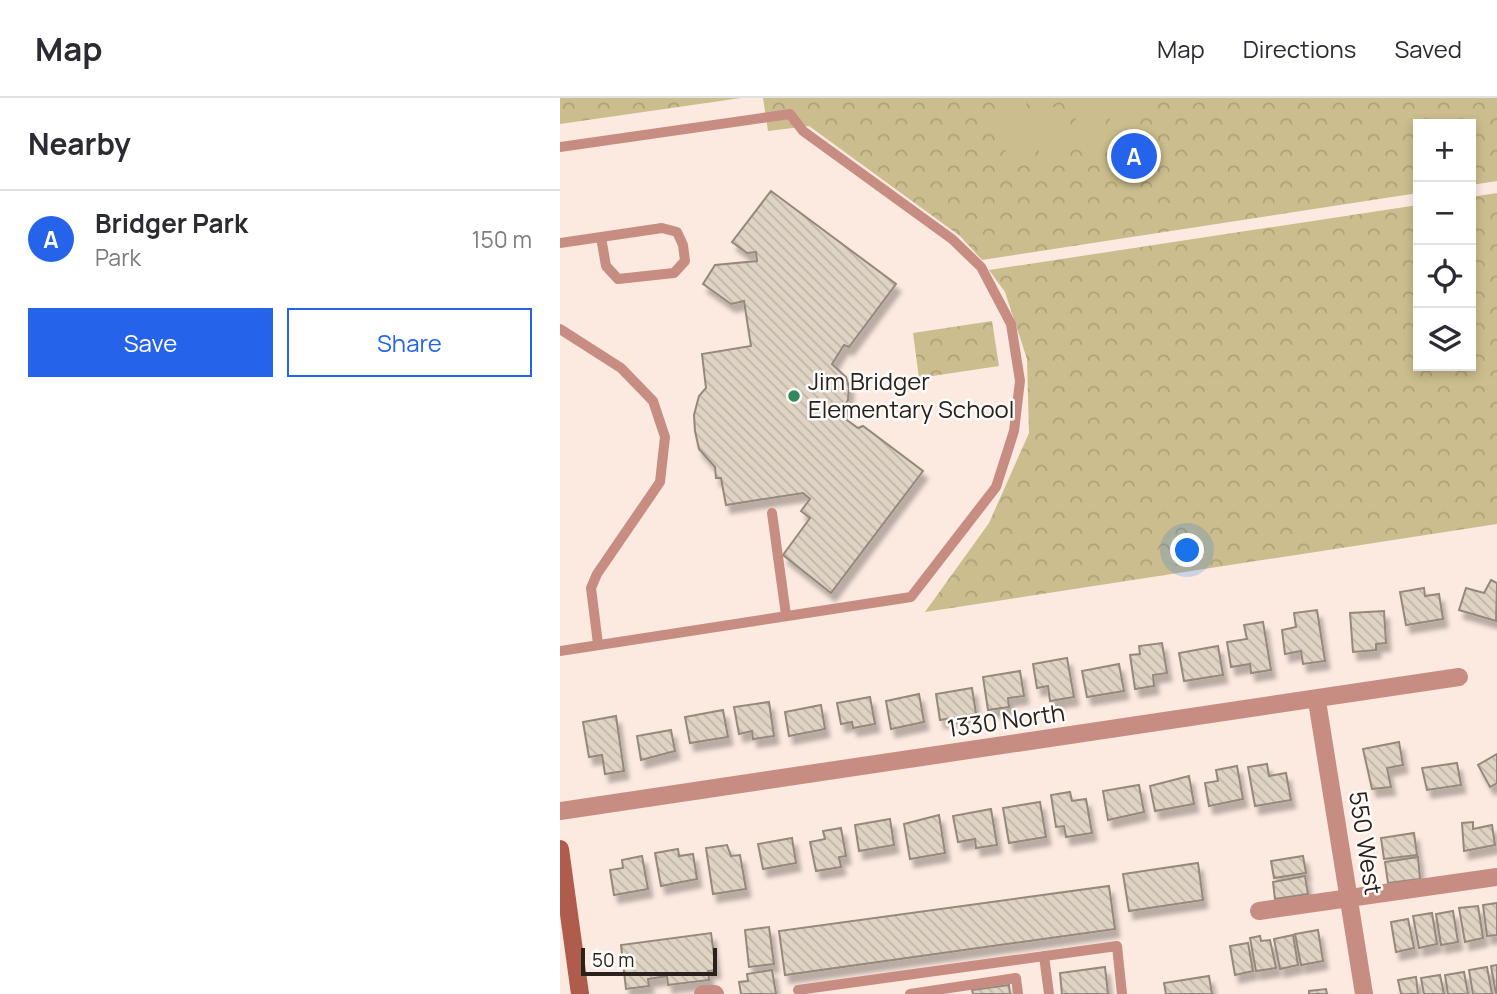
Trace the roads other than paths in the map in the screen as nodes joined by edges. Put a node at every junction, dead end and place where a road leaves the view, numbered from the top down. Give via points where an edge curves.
1 (560, 147) edge
2 (601, 237) junction
3 (560, 243) edge
4 (560, 328) edge
5 (772, 513) dead end
6 (786, 615) junction
7 (598, 644) junction
8 (560, 651) edge
9 (1459, 677) dead end
10 (1317, 701) junction
11 (560, 811) edge
12 (560, 849) edge
13 (1497, 877) edge
14 (1348, 896) junction
15 (1259, 911) dead end
16 (1044, 956) junction
17 (798, 990) dead end
18 (966, 990) edge
19 (917, 993) edge
20 (580, 994) edge
21 (703, 994) edge
22 (715, 994) edge
23 (1018, 994) edge
24 (1049, 994) edge
25 (1122, 994) edge
26 (1364, 994) edge

1 - 6 lane via 790,114 803,131 952,239 981,267 1011,324 1020,381 1014,431 996,487 911,597
2 - 2 lane via 606,266 618,279 674,272 685,261 677,232 662,228
2 - 3 lane
4 - 7 lane via 621,368 653,401 665,437 660,482 592,588
5 - 6 lane
6 - 7 lane
7 - 8 lane
9 - 10 street, 1330 North
10 - 11 street, 1330 North
10 - 14 street, 550 West
12 - 20 street
13 - 14 street
14 - 15 street
14 - 26 street, 550 West
16 - 17 lane
16 - 24 lane
16 - 25 lane via 1117,946
18 - 19 lane
18 - 23 lane via 1016,978
21 - 22 street

